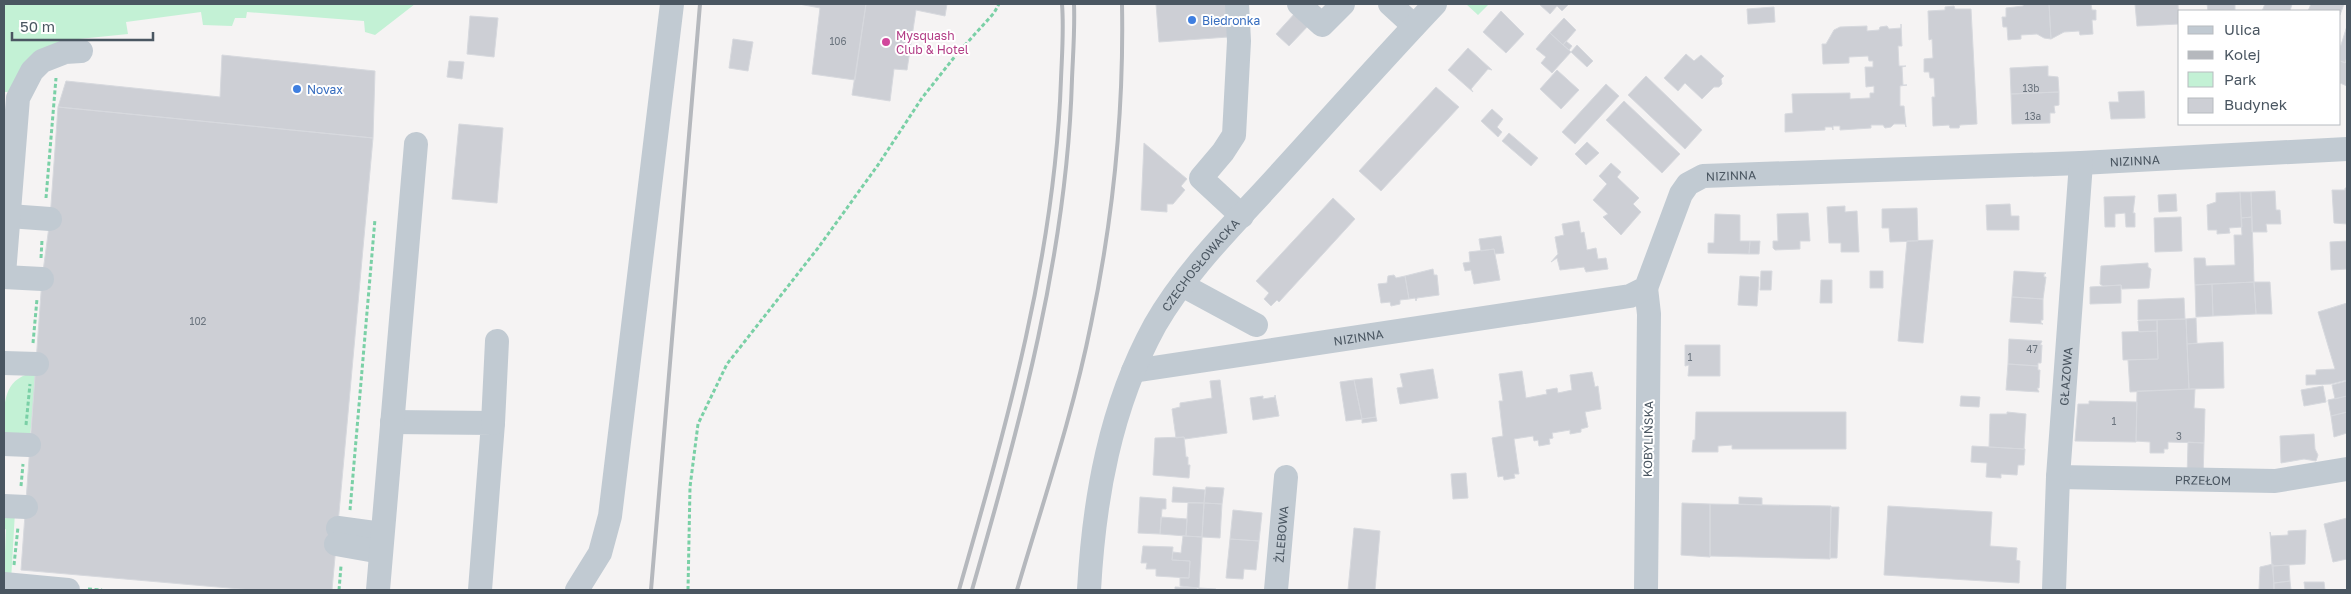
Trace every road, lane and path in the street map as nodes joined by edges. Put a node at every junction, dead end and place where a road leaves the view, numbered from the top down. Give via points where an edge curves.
1 (672, 4) edge
2 (999, 4) edge
3 (1237, 4) edge
4 (1299, 4) edge
5 (1343, 4) edge
6 (1390, 4) edge
7 (1434, 4) edge
8 (1414, 26) junction
9 (81, 51) dead end
10 (58, 55) junction
11 (416, 144) dead end
12 (2347, 149) edge
13 (2081, 163) junction
14 (9, 216) junction
15 (1242, 216) junction
16 (47, 218) junction
17 (375, 219) dead end
18 (4, 275) edge
19 (41, 279) junction
20 (1182, 285) junction
21 (1646, 288) junction
22 (1256, 325) dead end
23 (497, 341) dead end
24 (4, 363) edge
25 (34, 363) junction
26 (1133, 371) junction
27 (392, 422) junction
28 (493, 423) junction
29 (27, 437) joint
30 (4, 444) edge
31 (2347, 469) edge
32 (1286, 477) dead end
33 (2058, 477) junction
34 (17, 507) edge
35 (341, 537) junction
36 (382, 543) junction
37 (9, 577) edge
38 (68, 590) edge
39 (339, 590) edge
40 (378, 590) edge
41 (480, 590) edge
42 (577, 590) edge
43 (688, 590) edge
44 (1089, 590) edge
45 (1276, 590) edge
46 (1646, 590) edge
47 (2054, 590) edge

1 - 42 street via 610,516 600,553
2 - 43 path via 922,98 878,165 727,364 698,424 690,487
3 - 15 street via 1239,41 1234,135 1201,178
4 - 5 street via 1322,26
6 - 8 street
7 - 8 street, CZECHOSŁOWACKA
8 - 15 street, CZECHOSŁOWACKA
9 - 10 street
10 - 14 street via 42,61 32,71 18,98
10 - 16 path
11 - 27 street
12 - 13 street, NIZINNA
13 - 21 street, NIZINNA via 1703,176 1688,184 1681,194
13 - 33 street, GŁAZOWA
14 - 16 street
14 - 18 street
15 - 20 street, CZECHOSŁOWACKA
16 - 19 path
17 - 35 path
18 - 19 street
19 - 25 path
20 - 22 street
20 - 26 street, CZECHOSŁOWACKA via 1154,327
21 - 26 street, NIZINNA via 1616,299
21 - 46 street, KOBYLIŃSKA via 1649,314
23 - 28 street
24 - 25 street
25 - 29 path
26 - 44 street, CZECHOSŁOWACKA via 1102,476
27 - 28 street
27 - 36 street
28 - 41 street
29 - 30 street
31 - 33 street, PRZEŁOM via 2276,482
32 - 45 street, ŻLEBOWA
33 - 47 street, GŁAZOWA
34 - 37 path
35 - 36 street
35 - 39 path
36 - 40 street
37 - 38 street

